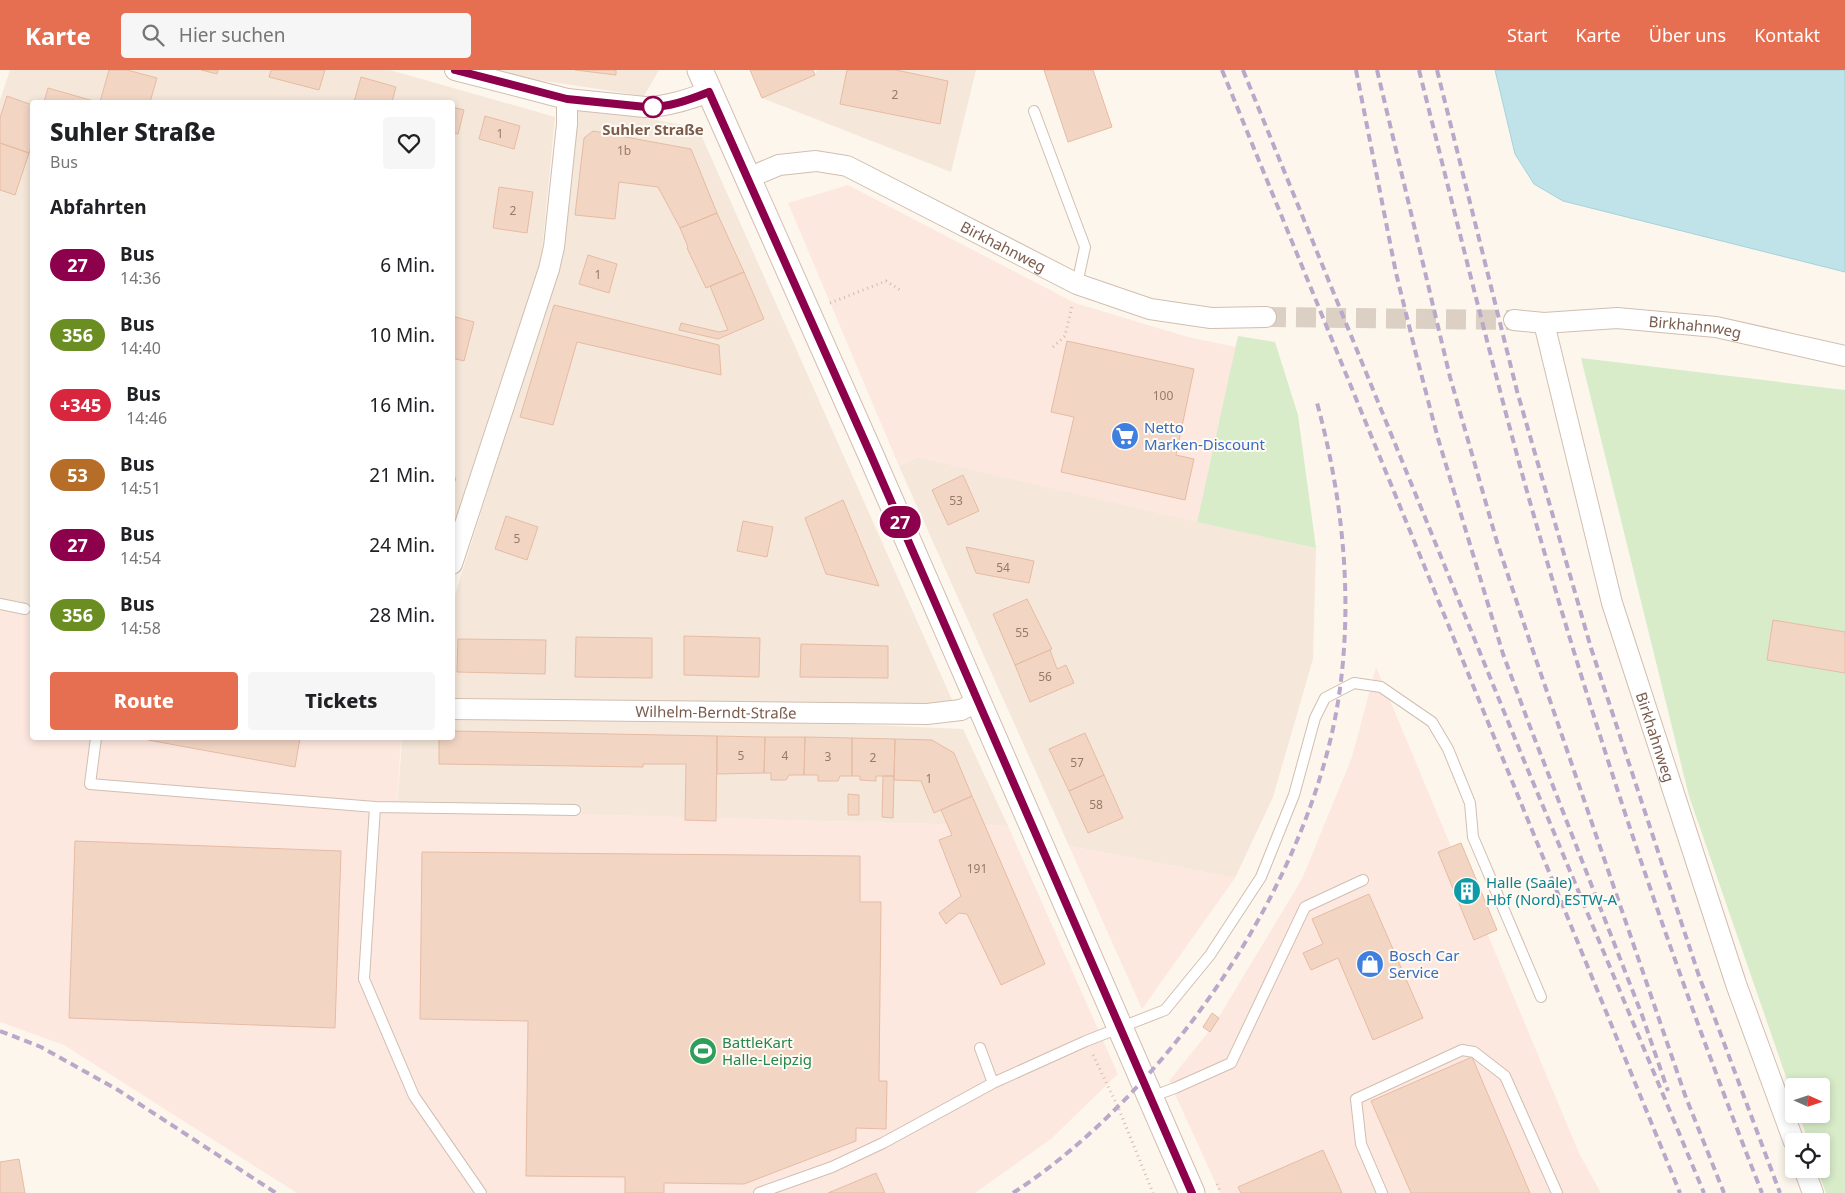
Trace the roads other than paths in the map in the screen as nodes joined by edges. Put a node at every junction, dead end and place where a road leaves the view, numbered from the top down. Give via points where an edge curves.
1 (455, 70) edge
2 (704, 81) edge
3 (567, 99) junction
4 (1034, 111) dead end
5 (748, 178) junction
6 (1077, 284) junction
7 (1266, 317) tunnel mouth
8 (1514, 320) tunnel mouth
9 (1544, 323) junction
10 (1845, 356) edge
11 (455, 555) edge
12 (0, 604) edge
13 (24, 609) dead end
14 (977, 702) junction
15 (455, 709) edge
16 (96, 740) edge
17 (375, 807) junction
18 (575, 810) dead end
19 (1363, 880) dead end
20 (1541, 997) dead end
21 (1119, 1028) junction
22 (980, 1048) dead end
23 (993, 1082) junction
24 (1151, 1097) junction
25 (1791, 1133) edge
26 (1807, 1178) edge
27 (481, 1193) edge
28 (759, 1193) edge
29 (1192, 1193) edge
30 (1382, 1193) edge
31 (1557, 1193) edge
32 (1813, 1193) edge

1 - 3 street
2 - 3 street via 689,100 652,107
2 - 5 street
3 - 11 street via 554,247 549,269
4 - 6 lane via 1085,247
5 - 6 street, Birkhahnweg via 779,165 816,160 847,166
5 - 14 street
6 - 7 street, Birkhahnweg via 1150,309 1211,318
8 - 9 street, Birkhahnweg
9 - 10 street, Birkhahnweg via 1617,318 1716,328
9 - 25 street, Birkhahnweg via 1612,602 1736,984
12 - 13 lane
14 - 15 street, Wilhelm-Berndt-Straße via 961,710 927,714
14 - 21 street
16 - 17 lane via 90,784
17 - 18 lane
17 - 27 lane via 364,979 414,1096
19 - 24 lane via 1305,907 1230,1063
20 - 21 lane via 1473,837 1470,802 1448,748 1432,722 1381,687 1354,683 1325,698 1315,718 1294,795 1261,877 1210,955 1165,1010
21 - 23 lane
21 - 24 street
22 - 23 lane
23 - 28 lane via 883,1143 832,1167
24 - 29 street
26 - 32 street
30 - 31 lane via 1361,1144 1356,1099 1462,1050 1474,1052 1505,1076

